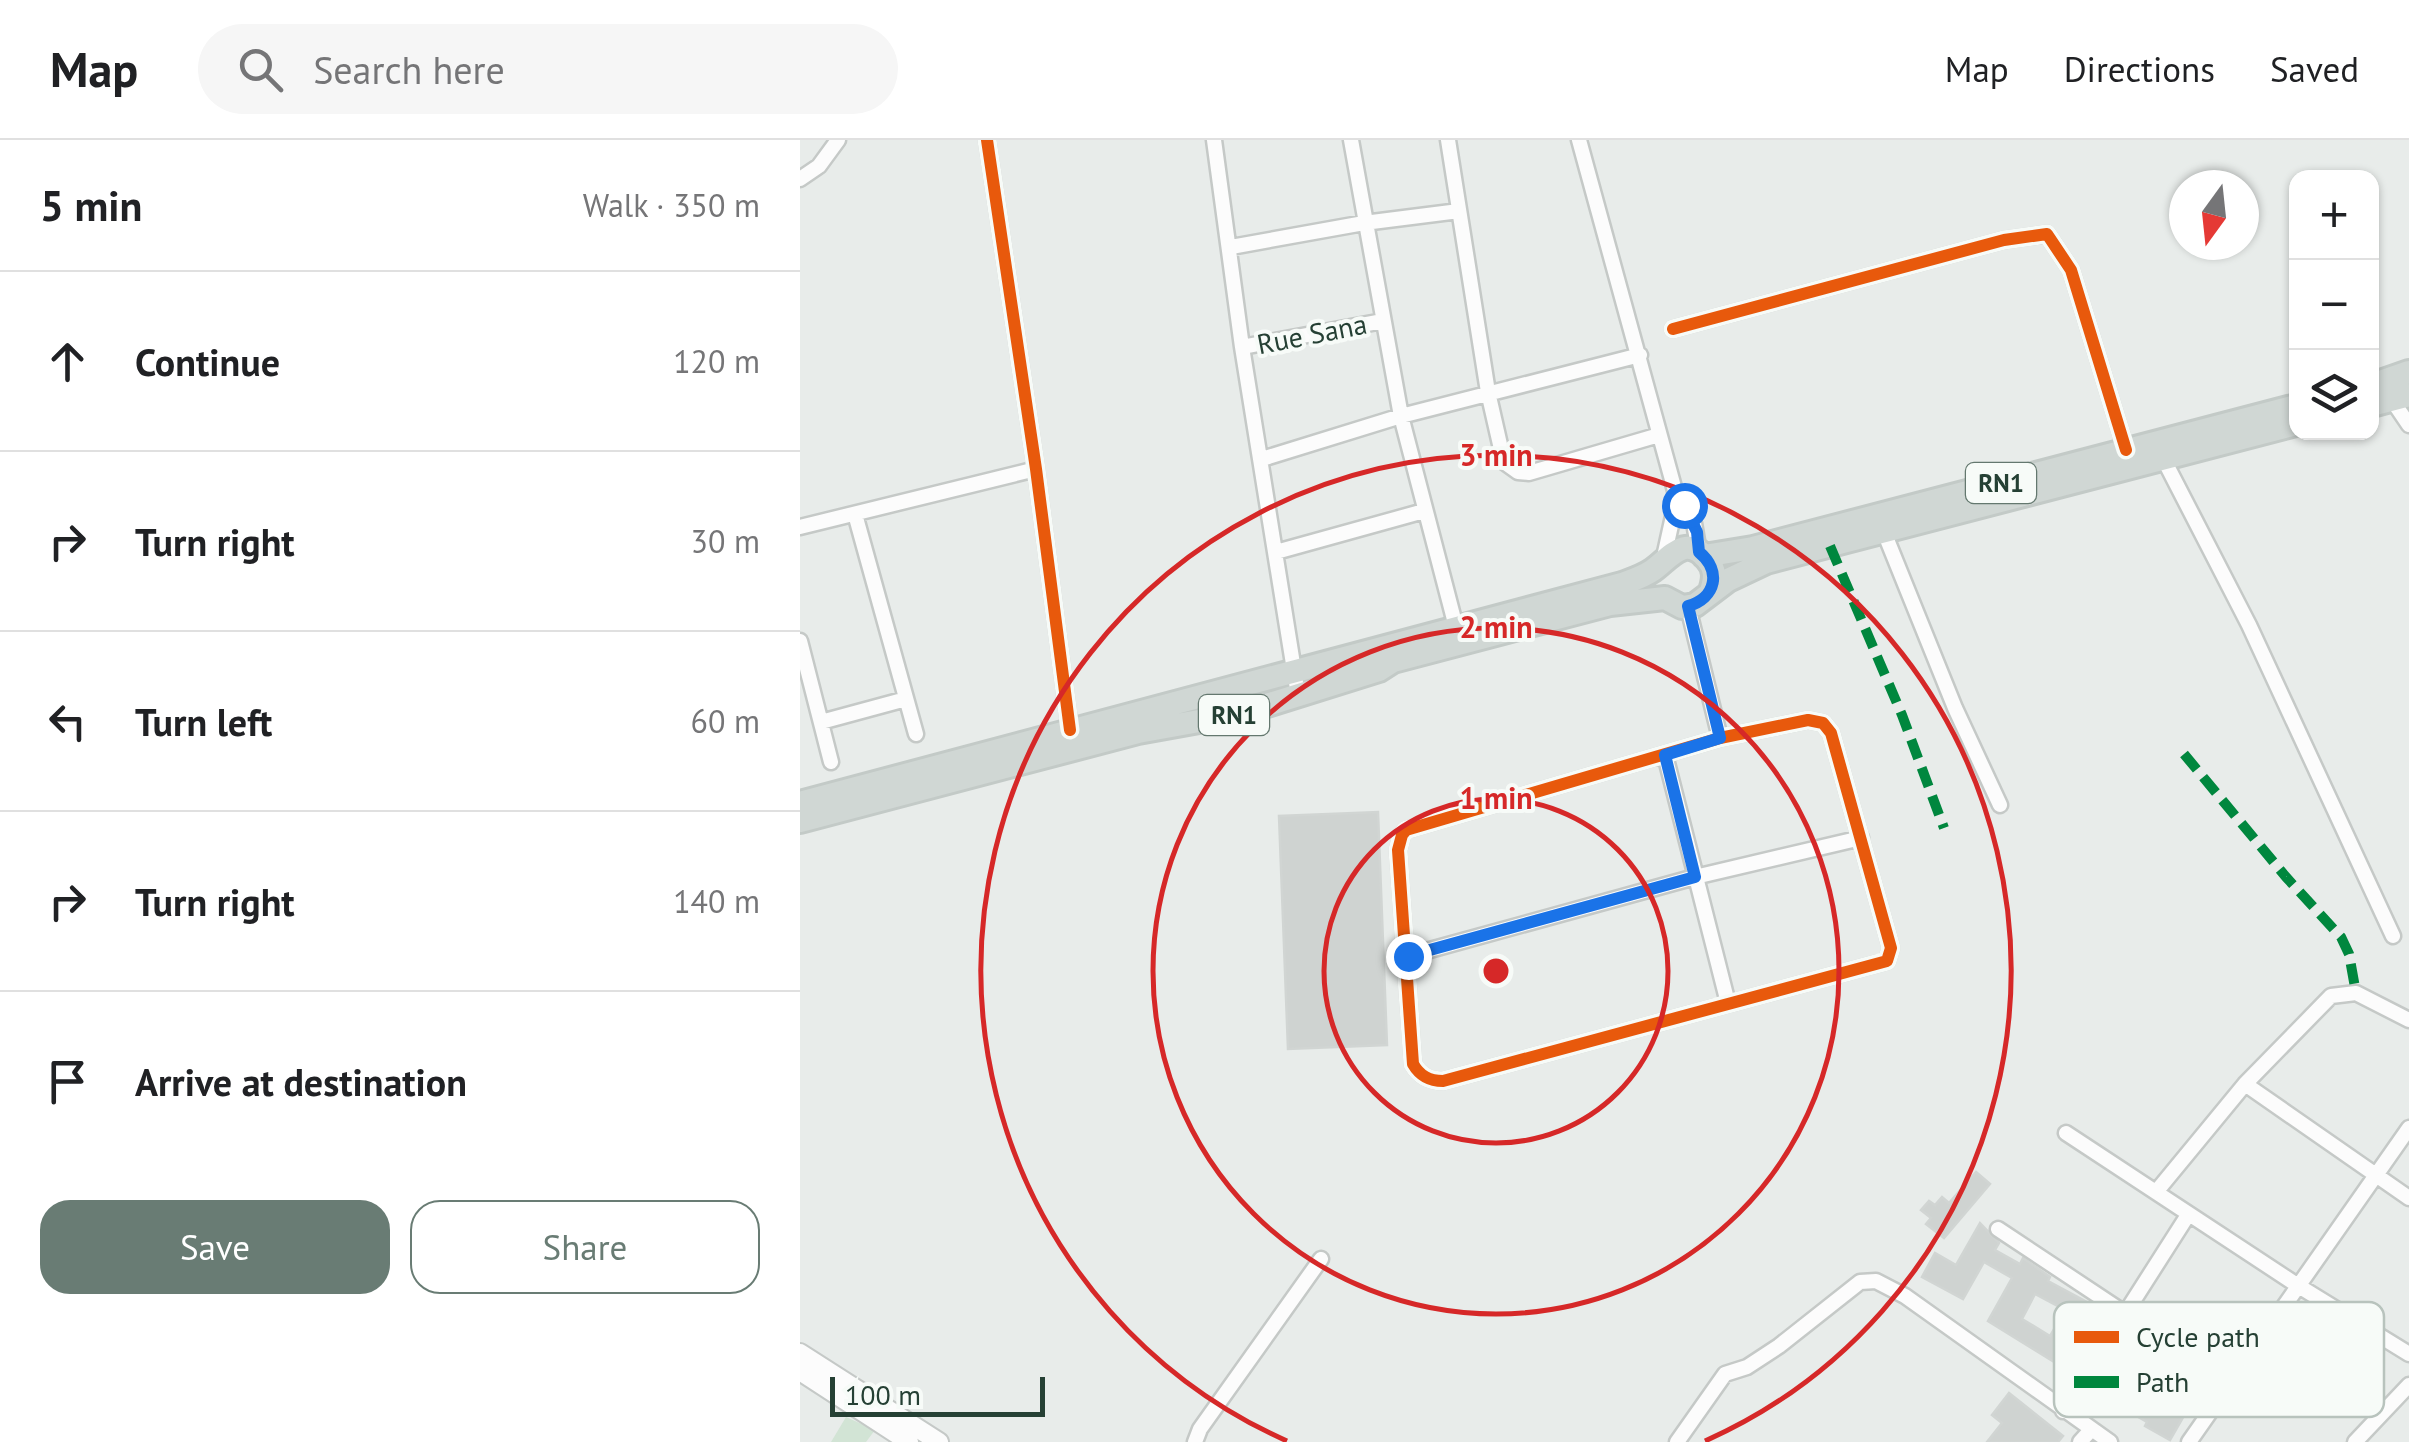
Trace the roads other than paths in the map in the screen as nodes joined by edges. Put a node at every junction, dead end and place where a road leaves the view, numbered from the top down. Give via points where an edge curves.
1 (838, 140) edge
2 (987, 140) edge
3 (1214, 140) edge
4 (1351, 140) edge
5 (1448, 140) edge
6 (1579, 140) edge
7 (800, 179) edge
8 (1459, 211) junction
9 (1364, 223) junction
10 (1230, 247) junction
11 (1383, 320) junction
12 (1673, 330) dead end
13 (1242, 347) junction
14 (1640, 354) junction
15 (2409, 372) edge
16 (2379, 383) edge
17 (1488, 392) junction
18 (2391, 400) edge
19 (2289, 408) edge
20 (1400, 416) junction
21 (2409, 425) edge
22 (2289, 426) edge
23 (1659, 434) junction
24 (2126, 450) junction
25 (2163, 458) junction
26 (1262, 459) junction
27 (1036, 470) junction
28 (1677, 498) junction
29 (1424, 511) junction
30 (854, 514) junction
31 (800, 528) edge
32 (1884, 532) junction
33 (1276, 552) junction
34 (1702, 554) junction
35 (1662, 562) junction
36 (1712, 590) junction
37 (1665, 598) junction
38 (1688, 606) junction
39 (1456, 628) junction
40 (800, 641) edge
41 (1293, 670) junction
42 (1298, 695) junction
43 (906, 699) junction
44 (821, 722) junction
45 (1070, 730) junction
46 (916, 734) dead end
47 (1720, 738) junction
48 (1665, 755) junction
49 (831, 762) dead end
50 (800, 803) edge
51 (2000, 805) dead end
52 (800, 822) edge
53 (1861, 838) junction
54 (1695, 877) junction
55 (2393, 936) dead end
56 (1408, 956) junction
57 (1728, 1003) junction
58 (2409, 1020) edge
59 (2245, 1084) junction
60 (2409, 1128) edge
61 (2066, 1133) dead end
62 (2376, 1177) junction
63 (2156, 1192) junction
64 (2409, 1198) edge
65 (2188, 1215) junction
66 (1998, 1229) dead end
67 (1322, 1259) dead end
68 (2297, 1285) junction
69 (2108, 1302) edge
70 (2130, 1302) edge
71 (2285, 1302) edge
72 (2325, 1302) edge
73 (2384, 1339) edge
74 (800, 1353) edge
75 (2409, 1354) edge
76 (800, 1371) edge
77 (2409, 1385) edge
78 (2054, 1404) edge
79 (2384, 1411) edge
80 (2206, 1417) edge
81 (2379, 1417) edge
82 (901, 1435) edge
83 (2085, 1436) edge
84 (939, 1442) edge
85 (1195, 1442) edge
86 (1677, 1442) edge
87 (2110, 1442) edge
88 (2189, 1442) edge
89 (2355, 1442) edge

1 - 7 street via 820,166
2 - 27 street
3 - 10 street
4 - 9 street
5 - 8 street
6 - 14 street
8 - 9 street
8 - 17 street
9 - 10 street
9 - 11 street
10 - 13 street
11 - 13 street, Rue Sana
11 - 20 street
12 - 24 street via 2047,234 2071,270
13 - 26 street
14 - 17 street
14 - 23 street
15 - 16 main road
17 - 20 street
17 - 23 street via 1500,452 1518,472
18 - 21 street
19 - 24 main road, RN1
20 - 26 street
20 - 29 street
22 - 25 main road, RN1
23 - 28 street
24 - 34 main road, RN1 via 1754,548
25 - 32 main road, RN1
25 - 55 street via 2249,625
26 - 33 street
27 - 30 street
27 - 45 street
28 - 34 street via 1694,523
28 - 35 street
29 - 33 street
29 - 39 street
30 - 31 street
30 - 43 street
32 - 36 main road, RN1 via 1766,562
32 - 51 street
33 - 41 street
34 - 35 main road, RN1 via 1681,549
34 - 36 main road via 1714,572
35 - 37 main road via 1658,586
35 - 39 main road, RN1 via 1622,584
36 - 38 main road, RN1
37 - 38 main road, RN1
37 - 42 main road, RN1 via 1610,604
38 - 47 street
39 - 41 main road, RN1
40 - 44 street
41 - 42 street
41 - 45 main road, RN1
42 - 52 main road, RN1
43 - 44 street
43 - 46 street
44 - 49 street
45 - 50 main road, RN1
47 - 48 street
47 - 53 street via 1808,720 1823,723
48 - 54 street
48 - 56 street via 1406,830 1398,850
53 - 54 street
53 - 57 street via 1891,948 1887,960
54 - 56 street
54 - 57 street
56 - 57 street via 1414,1064 1435,1081
58 - 59 street via 2356,993 2330,996
59 - 62 street
59 - 63 street
60 - 62 street
61 - 63 street
62 - 64 street
62 - 68 street
63 - 65 street
65 - 68 street
65 - 70 street
66 - 69 street
67 - 85 street
68 - 71 street
68 - 72 street
73 - 75 street
74 - 82 street
76 - 82 street
77 - 79 street
78 - 86 street via 1905,1296 1876,1281 1860,1282 1779,1346 1725,1374
80 - 88 street
81 - 89 street
82 - 84 street
83 - 87 street

